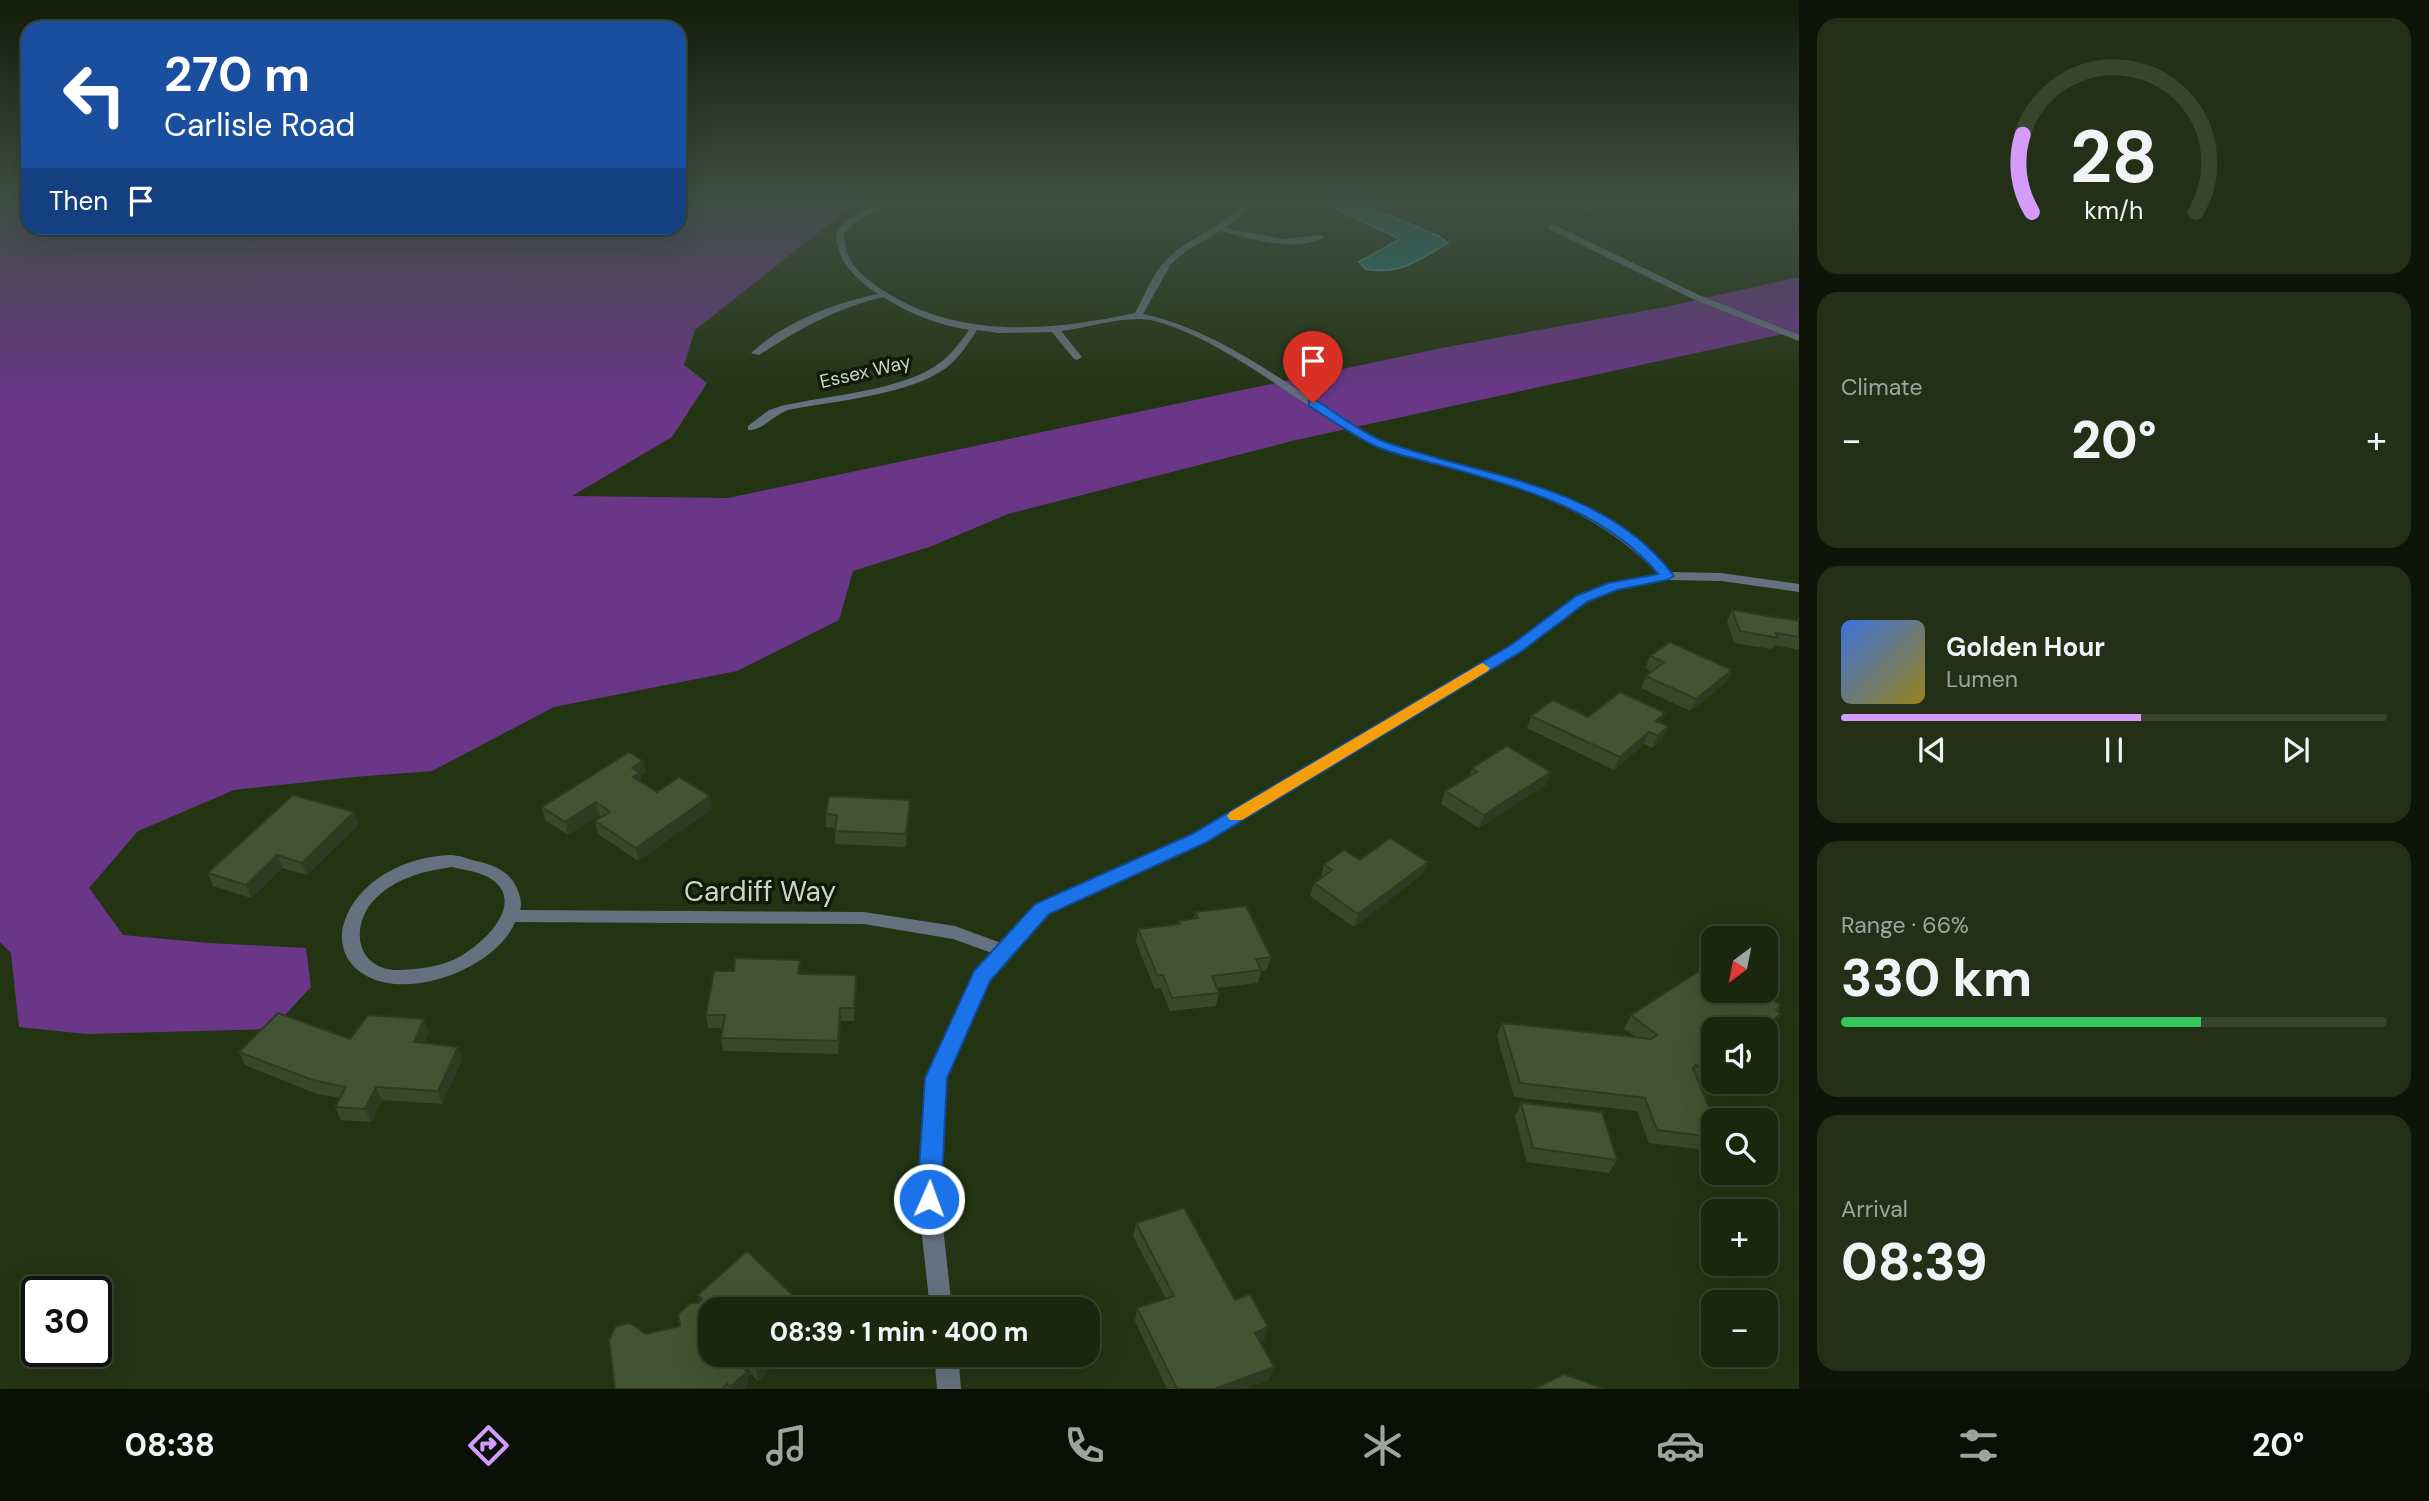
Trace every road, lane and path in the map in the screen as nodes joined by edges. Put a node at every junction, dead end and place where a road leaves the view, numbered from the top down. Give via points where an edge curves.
1 (849, 266) edge
2 (1165, 266) edge
3 (1632, 266) edge
4 (883, 295) junction
5 (1138, 315) junction
6 (974, 328) junction
7 (1056, 331) junction
8 (1799, 338) edge
9 (756, 353) dead end
10 (1077, 357) dead end
11 (752, 428) dead end
12 (1667, 576) junction
13 (1799, 588) edge
14 (511, 916) junction
15 (1004, 951) junction
16 (940, 1297) edge
17 (947, 1367) edge
18 (949, 1389) edge

1 - 4 street
2 - 5 street
3 - 8 street
4 - 6 street via 913,312
4 - 9 street via 818,314
5 - 7 street
5 - 12 street via 1177,326 1225,349 1379,443 1499,478 1599,518 1630,538
6 - 7 street
6 - 11 street, Essex Way via 960,351 933,372 785,408
7 - 10 street
12 - 13 street via 1721,577
12 - 15 street via 1613,586 1581,599 1517,648 1199,838 1042,909
14 - 14 street via 513,898 493,870 475,863 427,863 380,884 351,918 348,937 354,955 370,969 394,977 423,977 480,955 500,937
14 - 15 street, Cardiff Way via 864,918 955,933
15 - 16 street via 982,976 936,1078 929,1199
17 - 18 street

